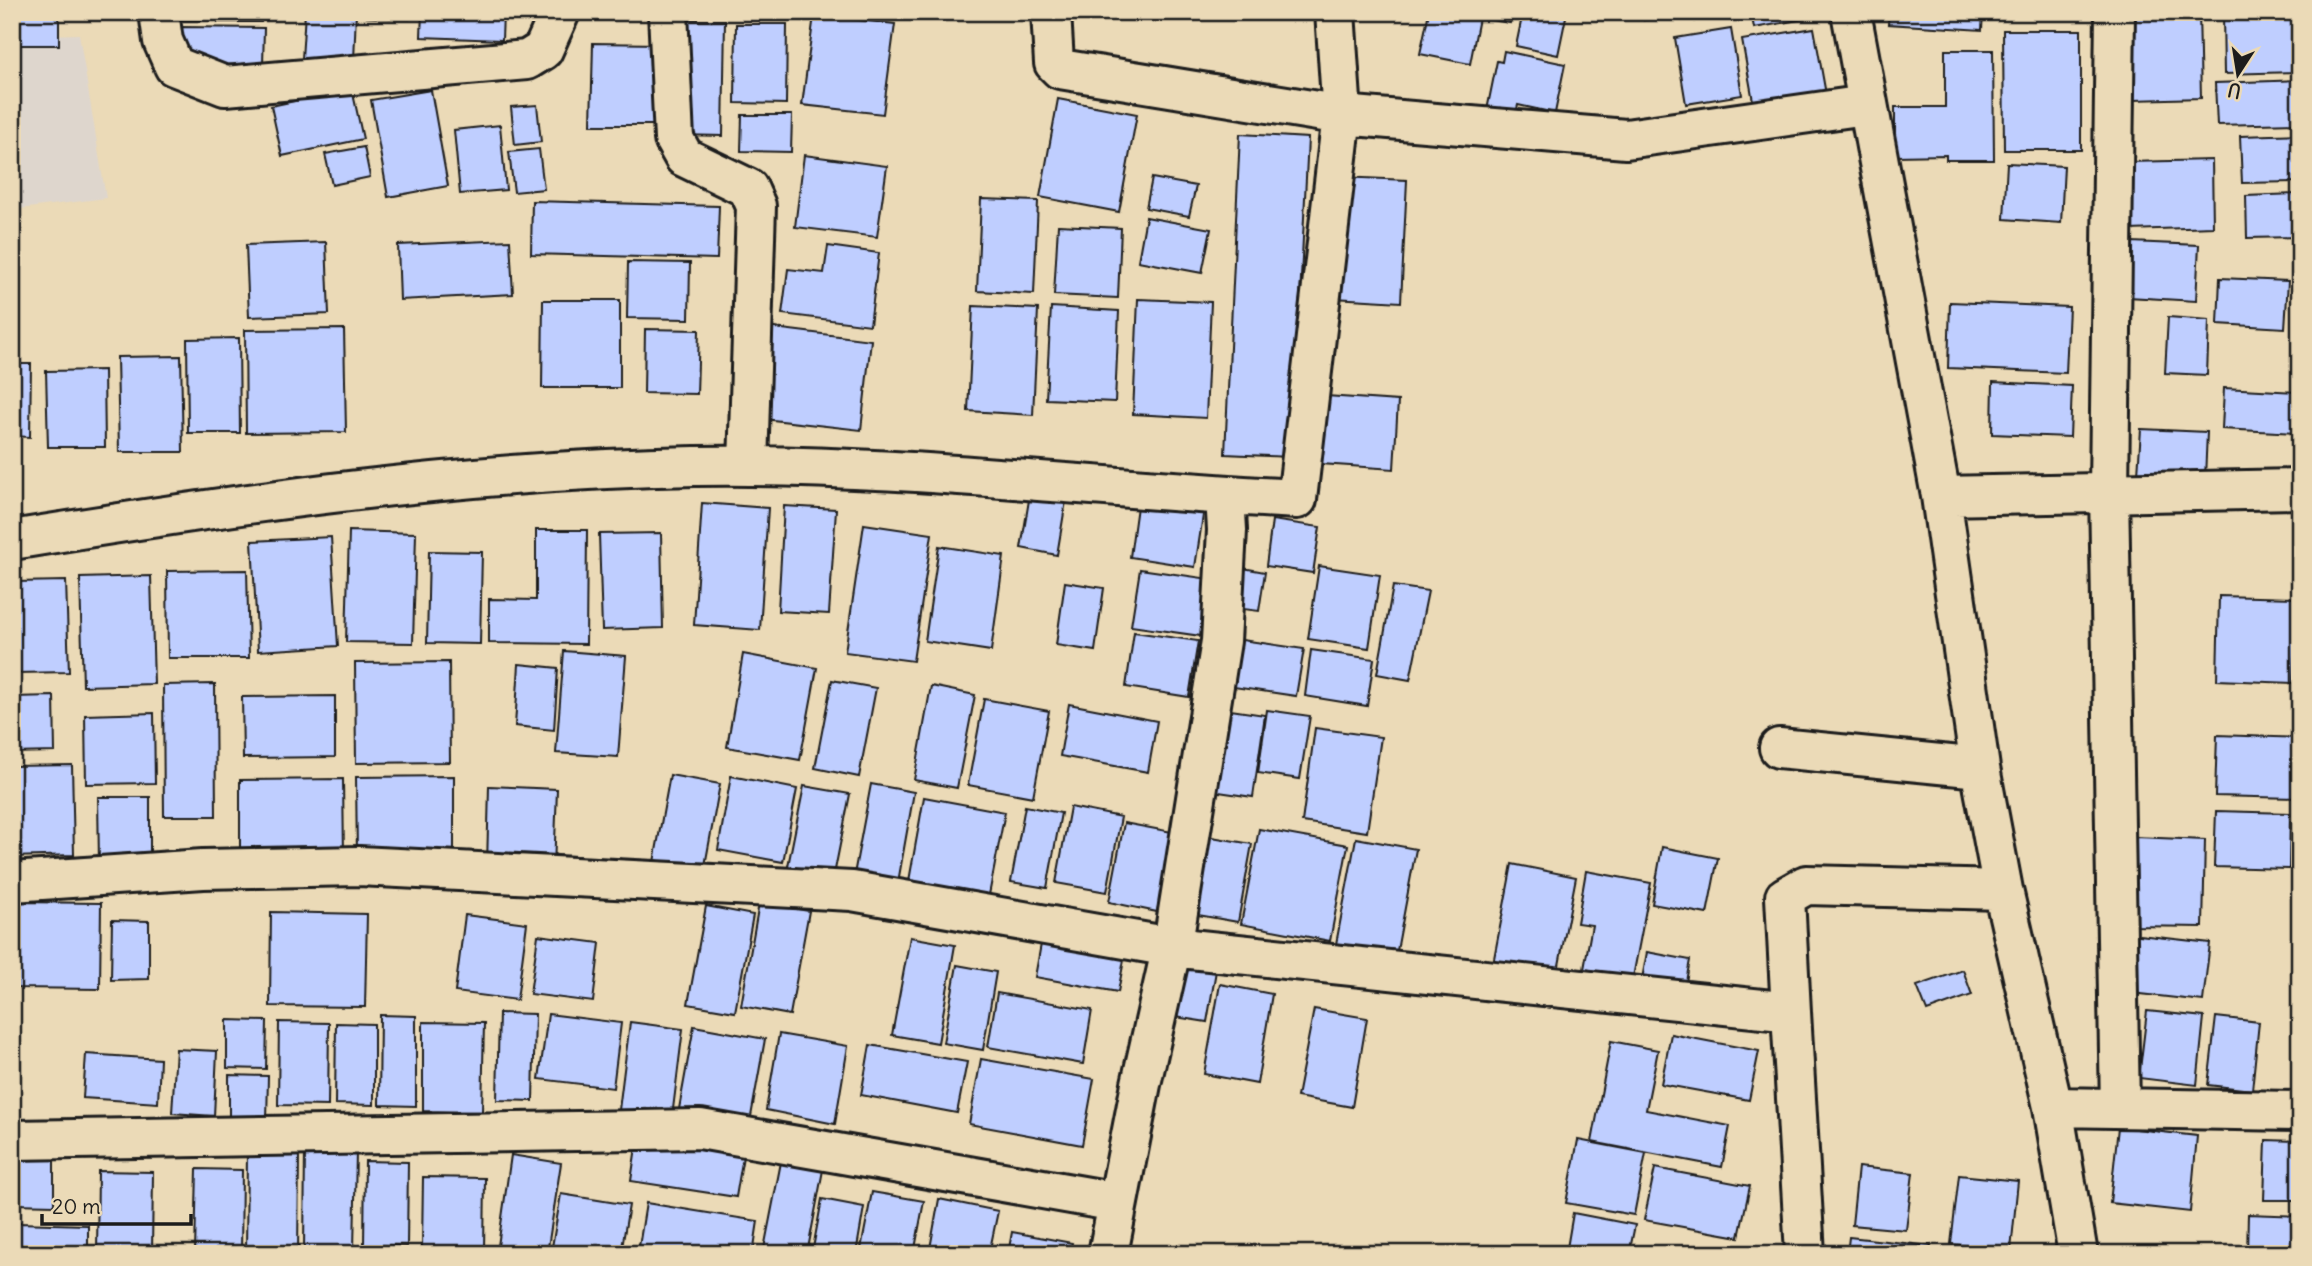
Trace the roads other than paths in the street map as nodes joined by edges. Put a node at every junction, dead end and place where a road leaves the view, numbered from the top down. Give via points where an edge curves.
1 (159, 12) edge
2 (560, 12) edge
3 (668, 12) edge
4 (1051, 12) edge
5 (1335, 12) edge
6 (1851, 12) edge
7 (2115, 12) edge
8 (1866, 105) junction
9 (1342, 115) junction
10 (748, 466) junction
11 (2300, 489) edge
12 (2109, 491) junction
13 (1226, 495) junction
14 (1941, 496) junction
15 (12, 540) edge
16 (1779, 748) dead end
17 (1980, 768) junction
18 (12, 882) edge
19 (2003, 890) junction
20 (1171, 947) junction
21 (1791, 1012) junction
22 (2053, 1107) junction
23 (2120, 1108) junction
24 (2300, 1111) edge
25 (12, 1140) edge
26 (1117, 1202) junction
27 (1108, 1254) edge
28 (1805, 1254) edge
29 (2078, 1254) edge

1 - 2 street via 163,41 174,66 225,86 527,61 543,50
3 - 10 street via 674,139 684,157 748,188 756,206
4 - 9 street via 1055,63 1060,69
5 - 9 street
6 - 8 street
7 - 12 street
8 - 9 street via 1626,139
8 - 14 street
9 - 13 street via 1297,499
10 - 13 street via 1017,478
10 - 15 street via 547,472 335,492
11 - 12 street
12 - 14 street
12 - 23 street
13 - 20 street via 1222,640
14 - 17 street
16 - 17 street
17 - 19 street
18 - 20 street via 203,869 359,866 852,891
19 - 21 street via 1795,888 1785,897 1784,925
19 - 22 street
20 - 21 street
20 - 26 street
21 - 28 street
22 - 23 street
22 - 29 street
23 - 24 street
25 - 26 street via 699,1129
26 - 27 street

